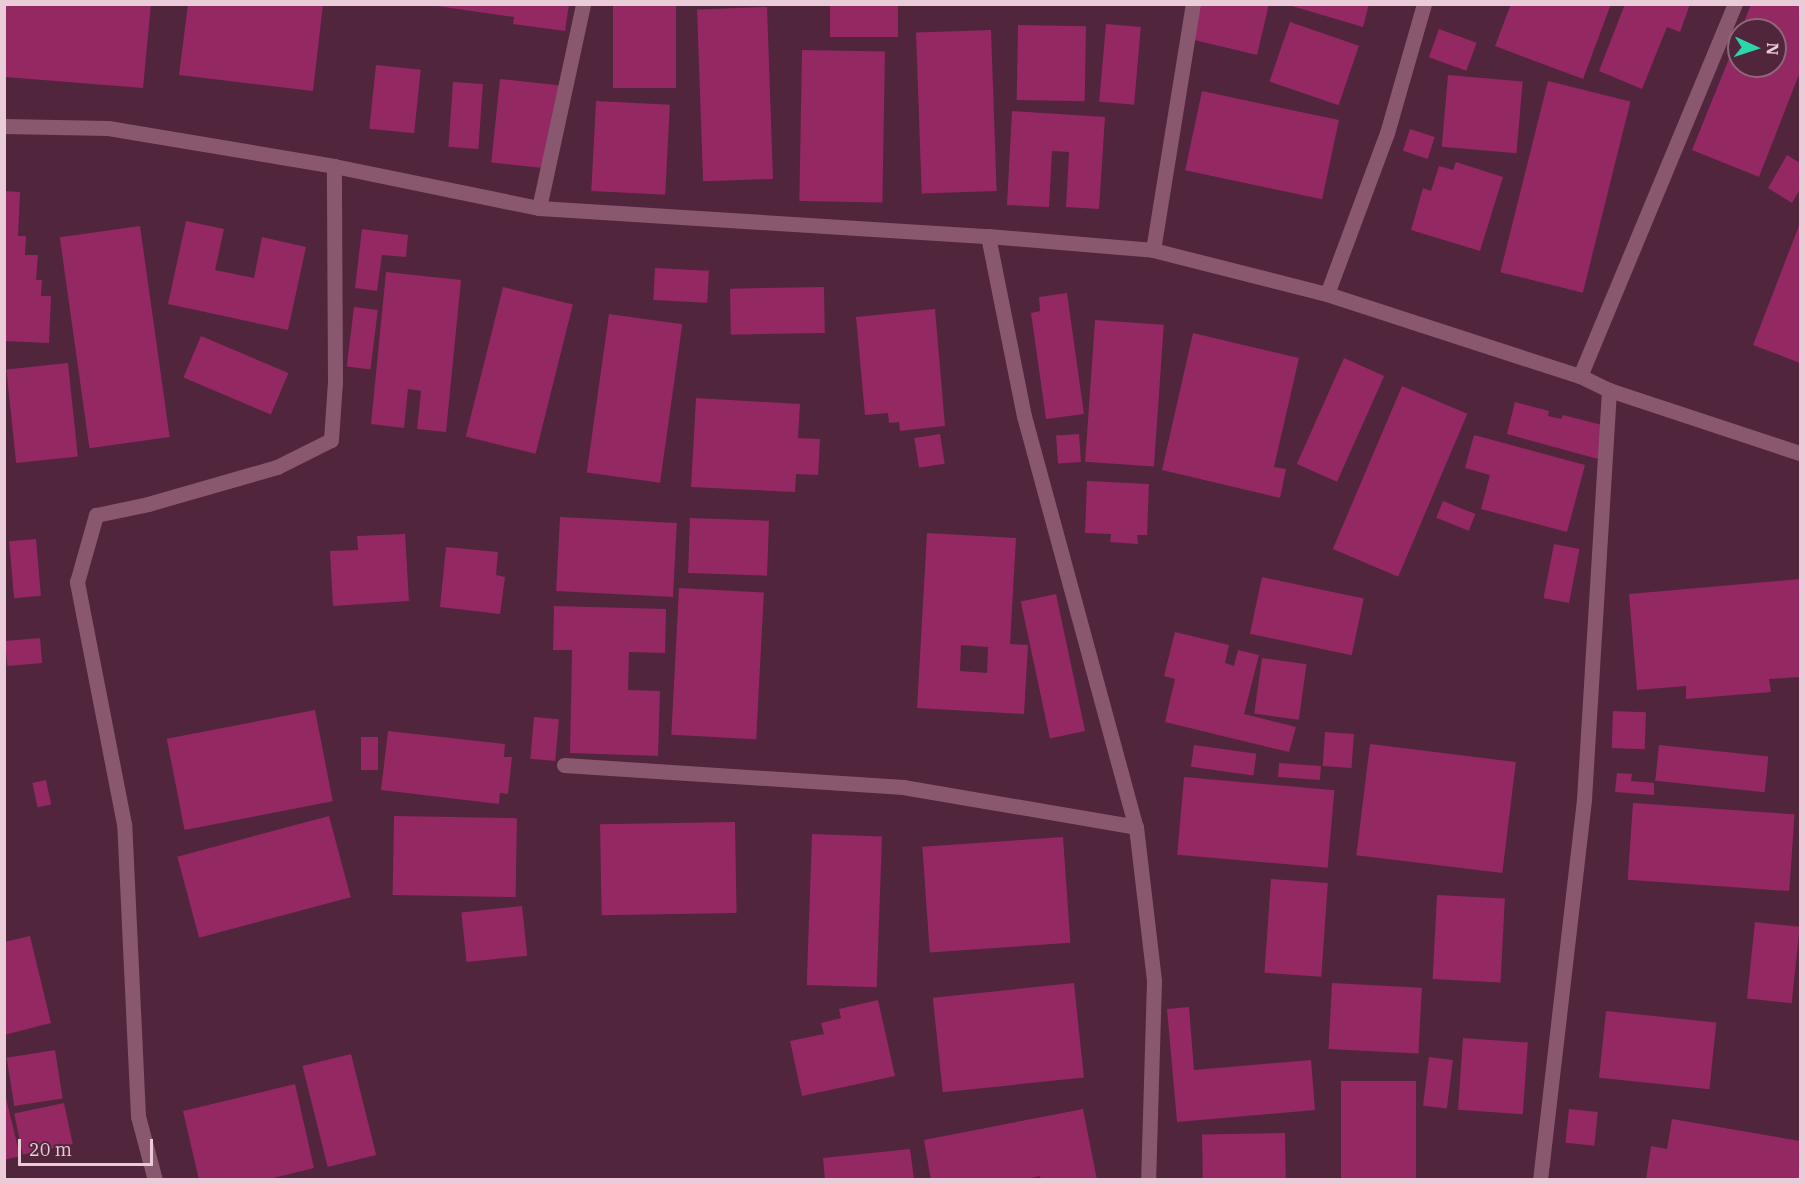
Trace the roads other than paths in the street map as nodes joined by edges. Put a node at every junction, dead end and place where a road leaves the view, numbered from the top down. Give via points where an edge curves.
1 (583, 4) edge
2 (1193, 4) edge
3 (1424, 4) edge
4 (1735, 4) edge
5 (4, 126) edge
6 (334, 166) junction
7 (539, 208) junction
8 (988, 236) junction
9 (1153, 250) junction
10 (1328, 294) junction
11 (1580, 376) junction
12 (1609, 390) junction
13 (1800, 453) edge
14 (564, 765) dead end
15 (1136, 827) junction
16 (154, 1179) edge
17 (1148, 1179) edge
18 (1540, 1179) edge

1 - 7 street
2 - 9 street
3 - 10 street via 1387,133
4 - 11 street
5 - 6 street via 108,128
6 - 7 street
6 - 16 street via 335,382 331,440 277,466 96,515 77,582 124,824 138,1116
7 - 8 street
8 - 9 street
8 - 15 street via 1024,416
9 - 10 street
10 - 11 street
11 - 12 street
12 - 13 street
12 - 18 street via 1584,799
14 - 15 street via 903,787
15 - 17 street via 1154,981

